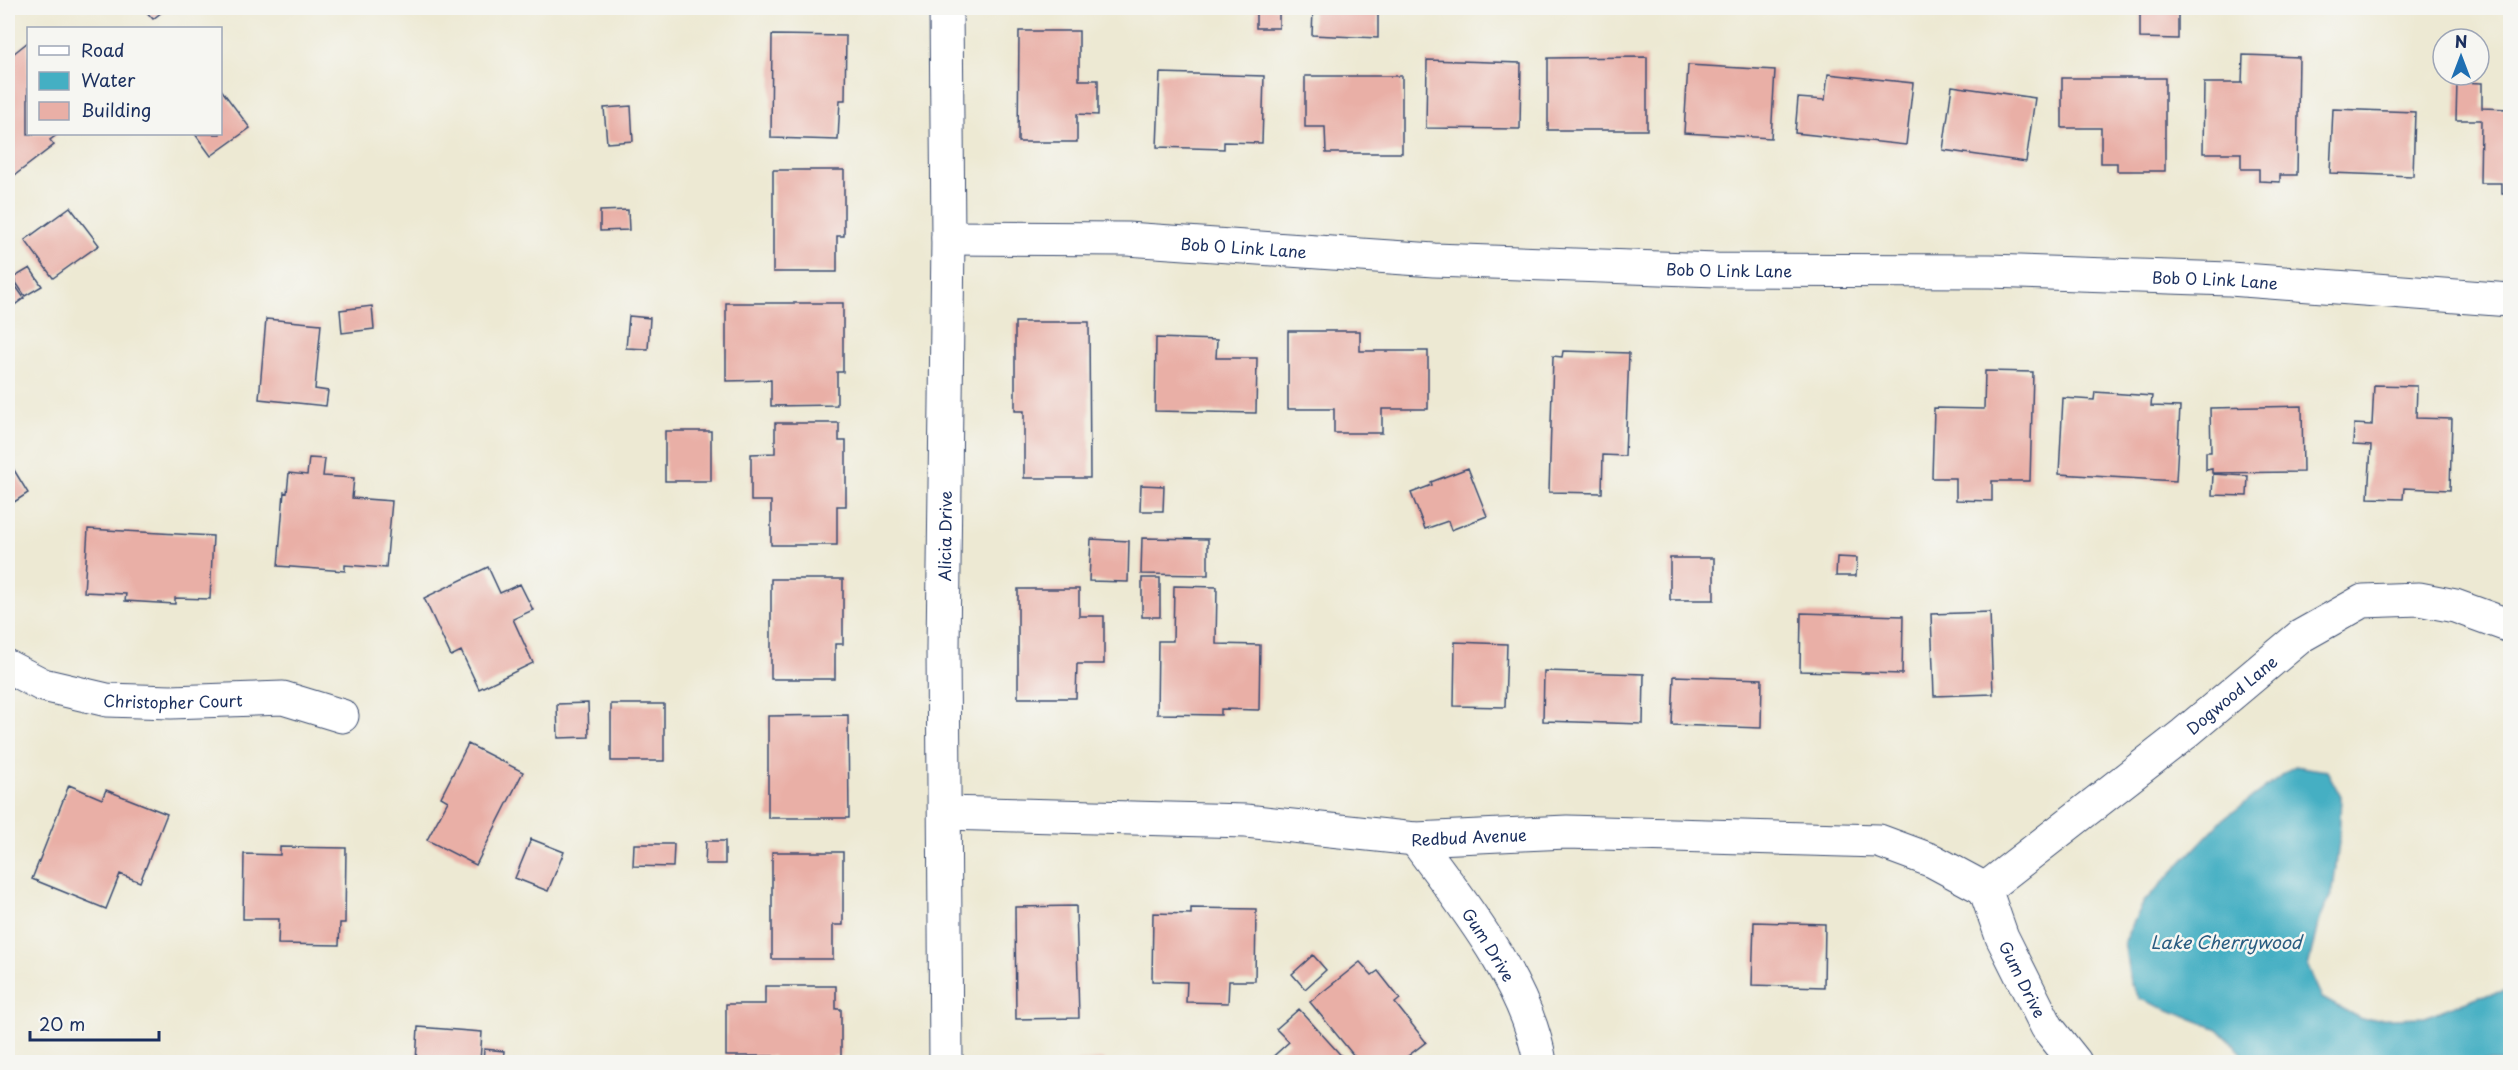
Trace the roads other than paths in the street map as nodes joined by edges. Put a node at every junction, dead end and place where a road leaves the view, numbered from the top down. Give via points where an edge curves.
1 (946, 8) edge
2 (948, 238) junction
3 (2511, 300) edge
4 (2511, 626) edge
5 (8, 667) edge
6 (342, 716) dead end
7 (945, 813) junction
8 (1415, 839) junction
9 (1984, 889) junction
10 (946, 1062) edge
11 (1540, 1062) edge
12 (2075, 1062) edge

1 - 2 street, Alicia Drive
2 - 3 street, Bob O Link Lane via 1126,239 1434,261 2230,279
2 - 7 street, Alicia Drive
4 - 9 street, Dogwood Lane via 2455,606 2419,599 2363,601 2301,636 2184,734
5 - 6 street, Christopher Court via 44,685 106,700 283,698
7 - 8 street, Redbud Avenue via 1246,821
7 - 10 street, Alicia Drive
8 - 9 street, Redbud Avenue via 1567,832 1879,842 1933,861
8 - 11 street, Gum Drive via 1469,912 1518,993
9 - 12 street, Gum Drive via 2002,937 2047,1027

